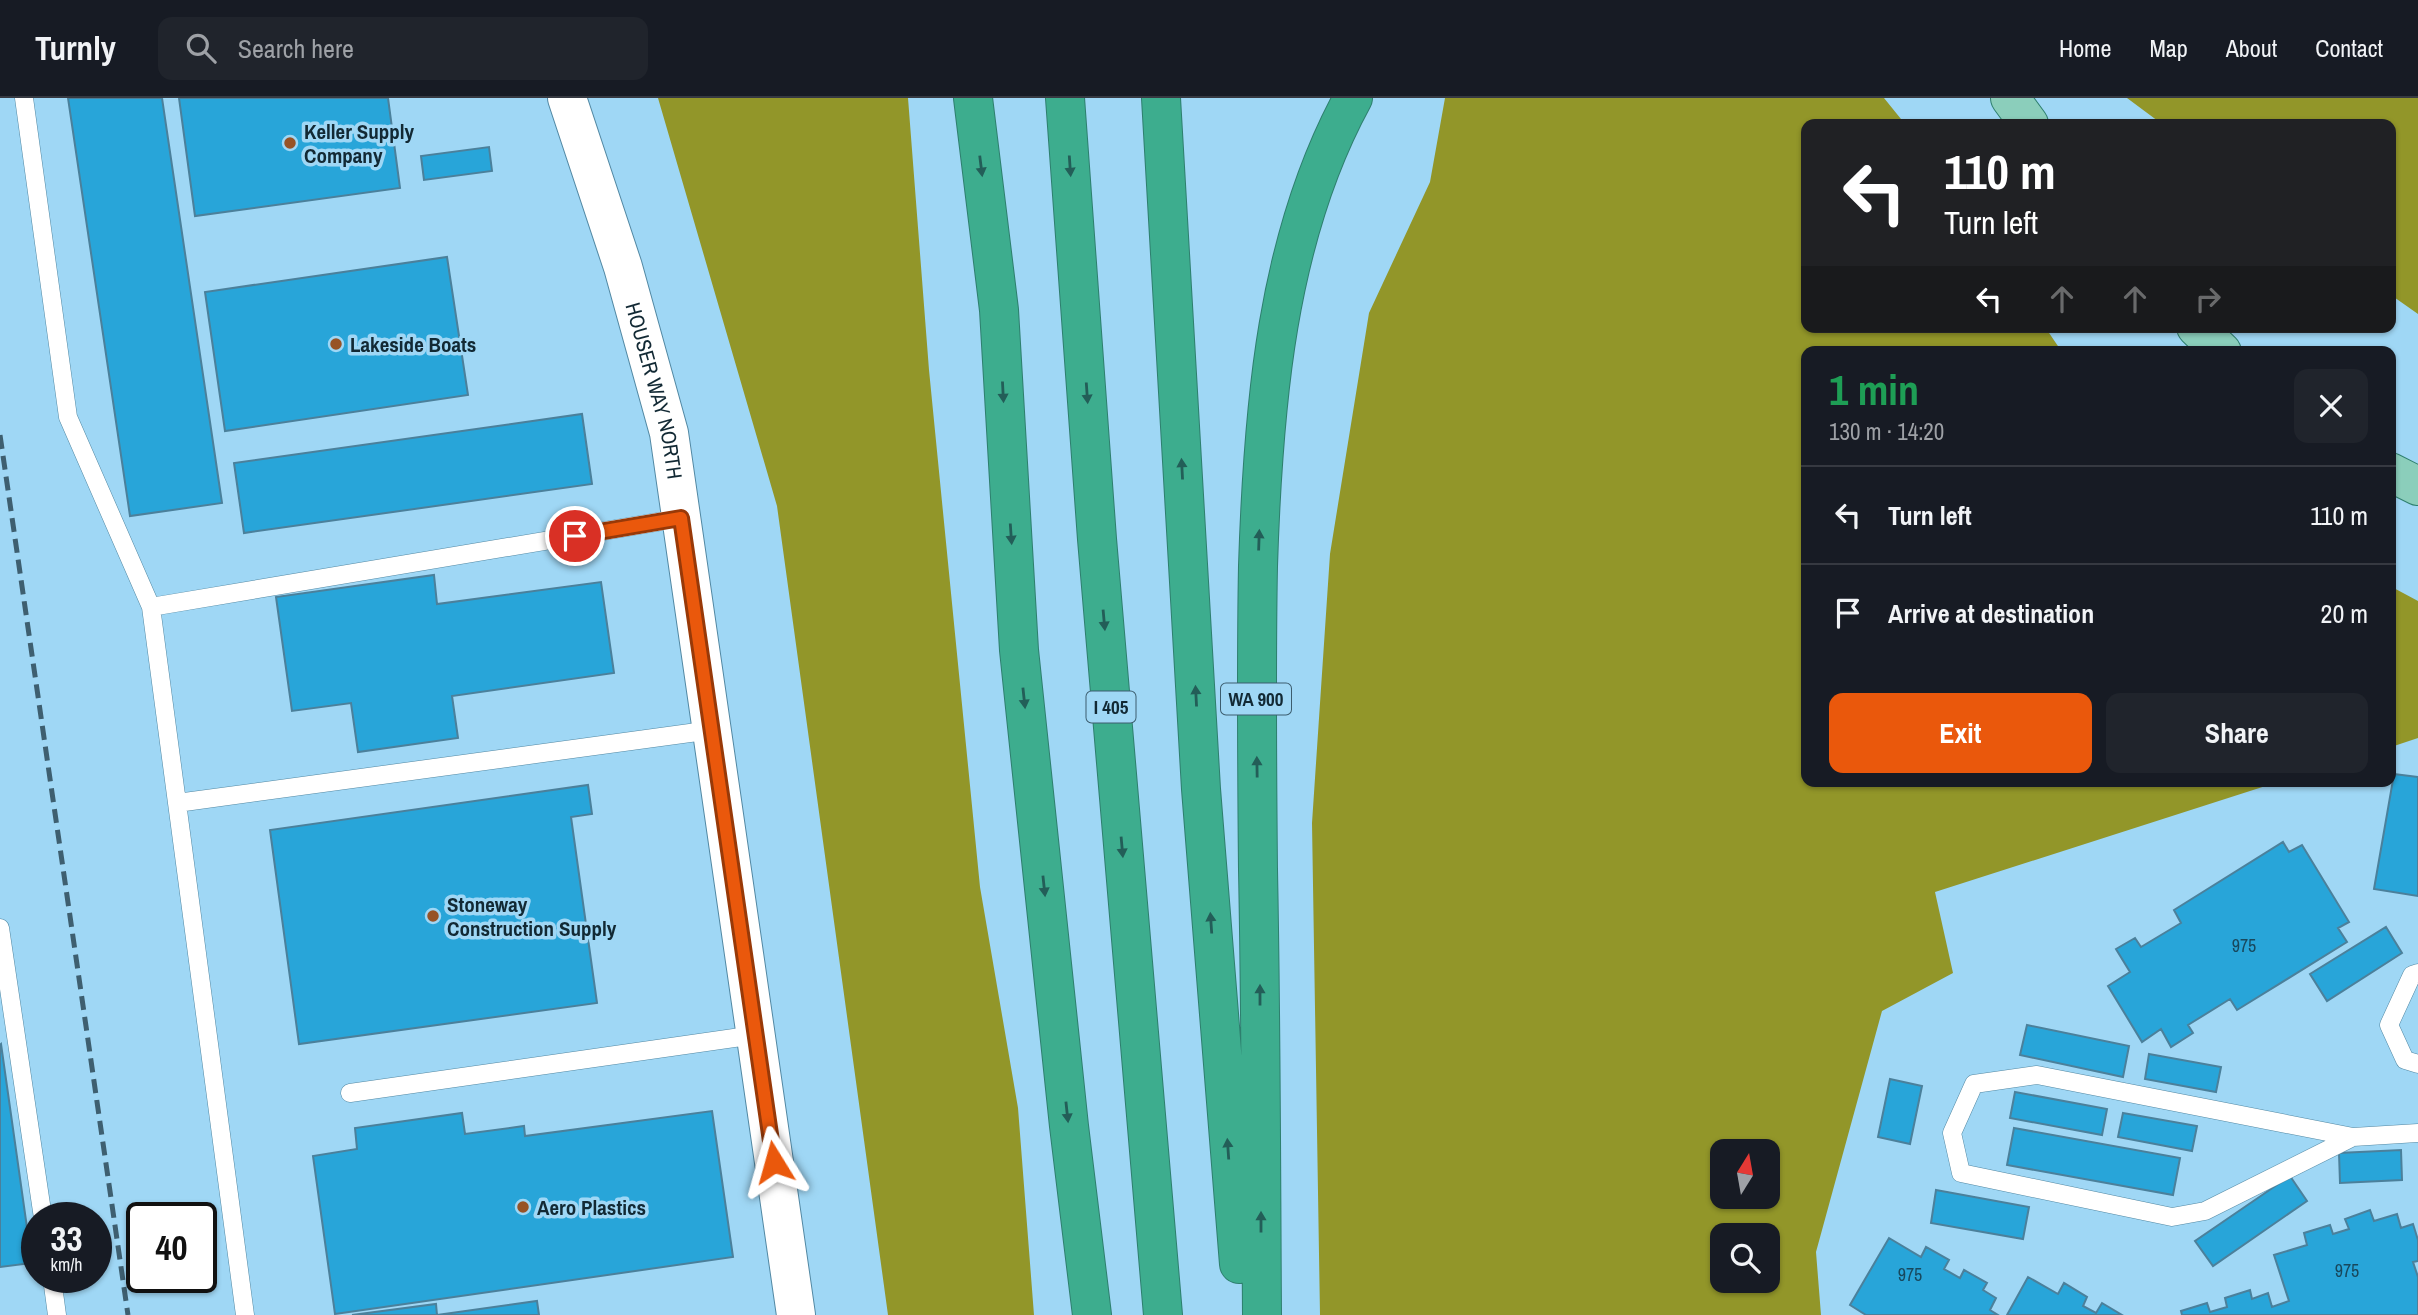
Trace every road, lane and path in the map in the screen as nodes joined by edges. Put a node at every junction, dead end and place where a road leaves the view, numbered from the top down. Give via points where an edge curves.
1 (24, 98) edge
2 (567, 98) edge
3 (973, 98) edge
4 (1065, 98) edge
5 (1161, 98) edge
6 (1353, 98) edge
7 (2010, 98) edge
8 (2025, 119) edge
9 (2202, 333) edge
10 (2216, 346) edge
11 (2396, 475) edge
12 (2418, 486) edge
13 (681, 518) junction
14 (151, 607) junction
15 (712, 730) junction
16 (177, 803) junction
17 (0, 928) edge
18 (2418, 972) edge
19 (755, 1035) junction
20 (2418, 1064) edge
21 (351, 1093) dead end
22 (2418, 1133) edge
23 (2353, 1137) junction
24 (41, 1202) edge
25 (54, 1293) edge
26 (57, 1315) edge
27 (245, 1315) edge
28 (796, 1315) edge
29 (1092, 1315) edge
30 (1163, 1315) edge
31 (1244, 1315) edge
32 (1262, 1315) edge

1 - 14 lane via 68,418
2 - 13 street, HOUSER WAY NORTH via 623,267 669,433
3 -> 29 highway via 999,310 1019,650
4 -> 30 highway, I 405 via 1099,566
31 -> 5 highway via 1201,789
32 -> 6 highway, WA 900 via 1255,675 1260,490 1283,304 1308,202
7 - 8 main road
9 - 10 main road
11 - 12 main road
13 - 14 lane
13 - 15 street, HOUSER WAY NORTH
14 - 16 lane
15 - 16 lane
15 - 19 street, HOUSER WAY NORTH
16 - 27 lane
17 - 24 lane
18 - 20 lane via 2412,975 2389,1025 2405,1059
19 - 21 lane
19 - 28 street, HOUSER WAY NORTH
22 - 23 lane
23 - 23 lane via 2037,1075 1974,1084 1952,1133 1961,1172 2172,1217 2205,1211
25 - 26 lane

